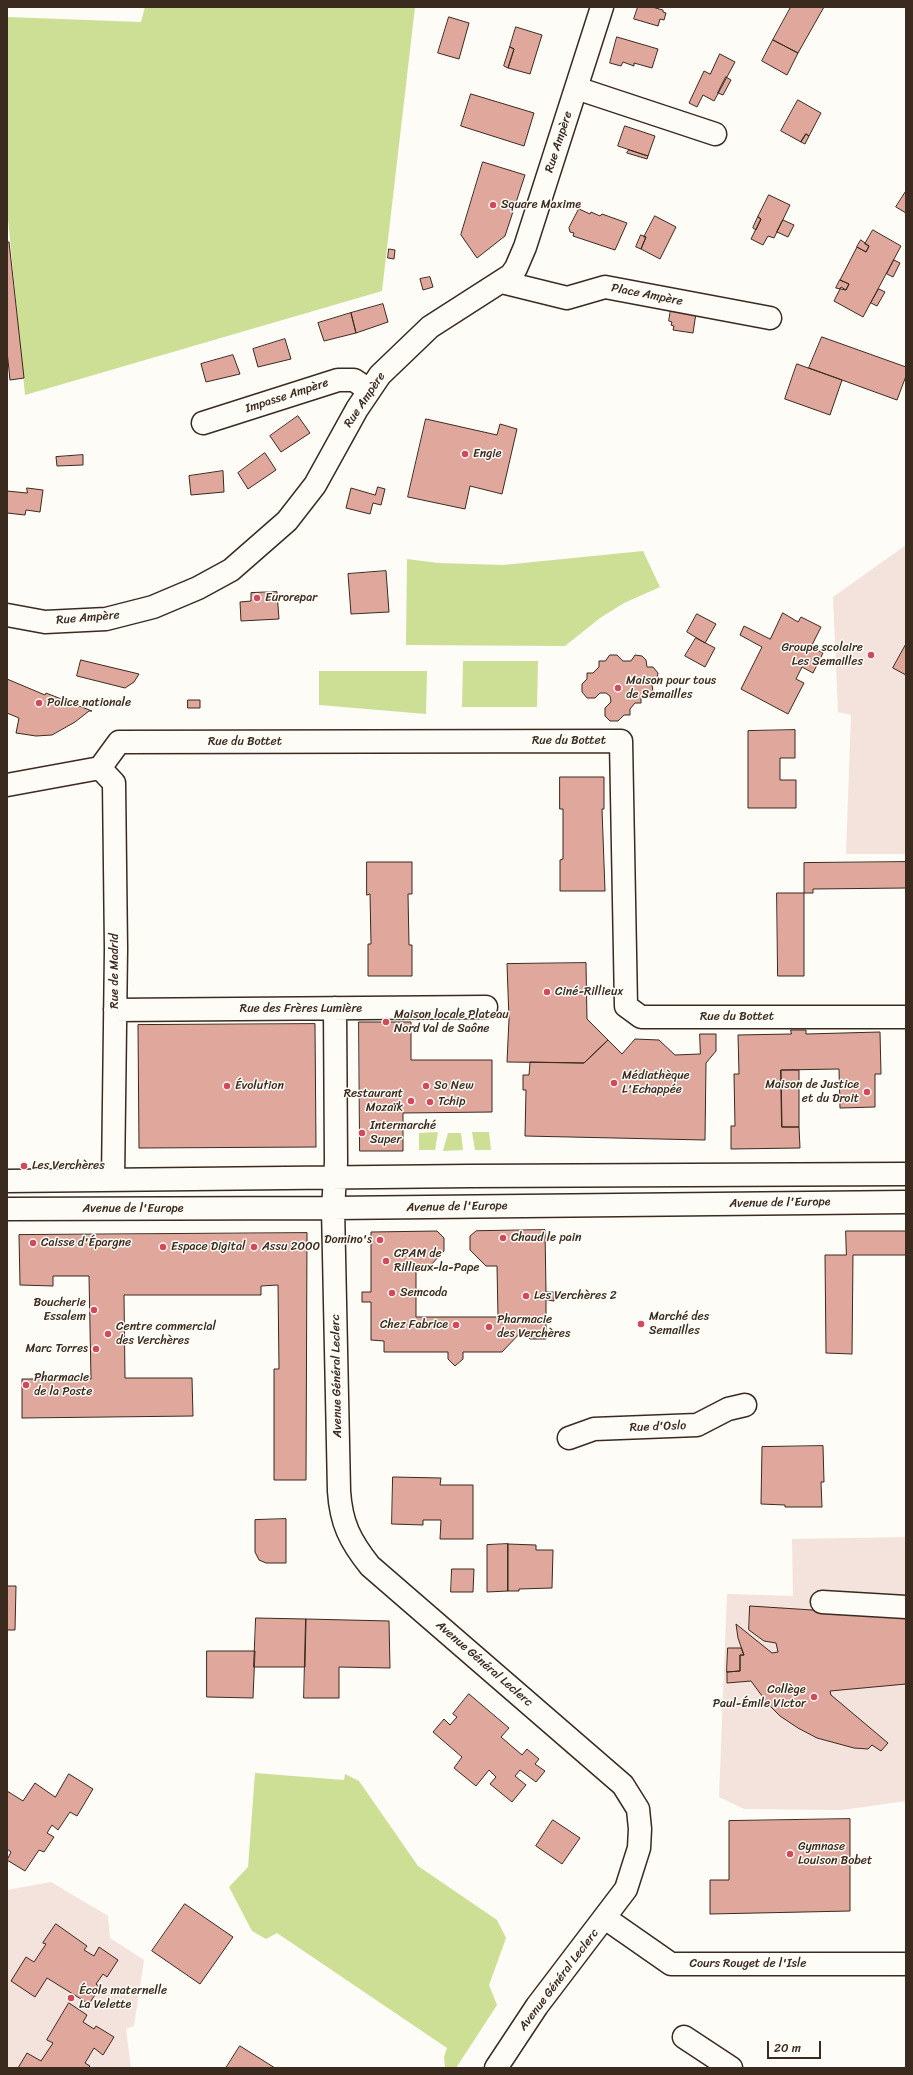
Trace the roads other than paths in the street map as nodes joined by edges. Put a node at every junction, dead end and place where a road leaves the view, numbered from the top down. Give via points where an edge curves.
1 (602, 7) edge
2 (576, 88) junction
3 (715, 134) dead end
4 (502, 282) junction
5 (770, 318) dead end
6 (369, 390) junction
7 (203, 423) dead end
8 (7, 615) edge
9 (100, 768) junction
10 (7, 785) edge
11 (486, 1007) dead end
12 (335, 1008) junction
13 (115, 1010) junction
14 (906, 1017) edge
15 (906, 1174) edge
16 (335, 1177) junction
17 (113, 1180) junction
18 (7, 1181) edge
19 (906, 1202) edge
20 (333, 1208) junction
21 (7, 1209) edge
22 (745, 1405) dead end
23 (569, 1438) dead end
24 (822, 1602) dead end
25 (906, 1607) edge
26 (605, 1918) junction
27 (906, 1964) edge
28 (684, 2037) dead end
29 (496, 2068) edge
30 (731, 2068) edge

1 - 2 street, Rue Ampère
2 - 3 street
2 - 4 street, Rue Ampère via 525,247 516,268
4 - 5 street, Place Ampère via 567,298 605,287
4 - 6 street, Rue Ampère via 430,327 380,375
6 - 7 street, Impasse Ampère via 354,380 338,380
6 - 8 street, Rue Ampère via 306,497 287,521 231,570 198,588 153,607 106,619 45,622
9 - 10 street
9 - 13 street, Rue de Madrid via 114,784
9 - 14 street, Rue du Bottet via 119,742 621,741 626,1006 641,1017
11 - 12 street, Rue des Frères Lumière
12 - 13 street, Rue des Frères Lumière
12 - 16 street, Avenue Général Leclerc
13 - 17 street, Rue de Madrid
15 - 16 street
16 - 17 street
16 - 20 street, Avenue Général Leclerc
17 - 18 street
19 - 20 street, Avenue de l'Europe
20 - 21 street, Avenue de l'Europe
20 - 26 street, Avenue Général Leclerc via 339,1491 340,1510 346,1531 370,1566 623,1785 632,1798 638,1809 639,1848 626,1889
22 - 23 street, Rue d'Oslo via 728,1409 697,1425 594,1429
24 - 25 street
26 - 27 street, Cours Rouget de l'Isle via 670,1964
26 - 29 street, Avenue Général Leclerc via 537,2006
28 - 30 street

